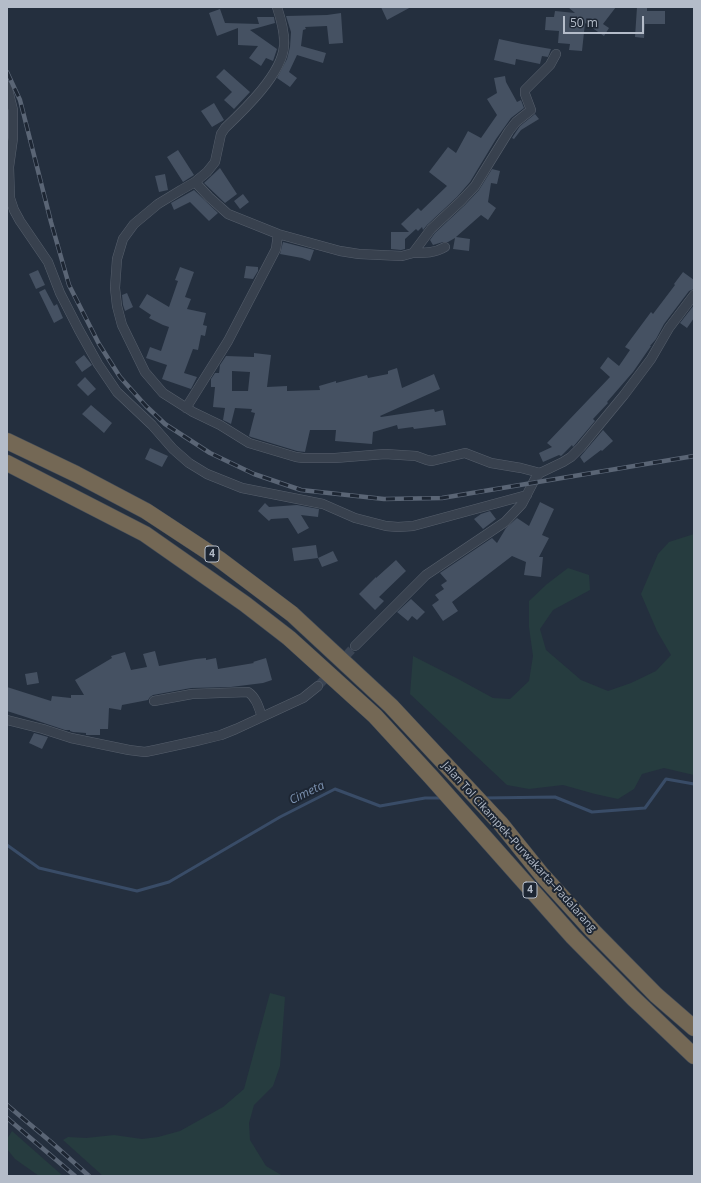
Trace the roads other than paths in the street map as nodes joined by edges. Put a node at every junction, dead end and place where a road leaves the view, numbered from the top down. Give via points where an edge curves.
1 (277, 7) edge
2 (556, 54) dead end
3 (7, 86) edge
4 (195, 182) junction
5 (278, 234) junction
6 (445, 247) dead end
7 (413, 253) junction
8 (694, 295) edge
9 (186, 408) junction
10 (7, 441) edge
11 (7, 463) edge
12 (540, 473) junction
13 (527, 495) junction
14 (355, 646) tunnel mouth
15 (318, 686) tunnel mouth
16 (154, 701) dead end
17 (262, 717) junction
18 (7, 720) edge
19 (694, 1028) edge
20 (694, 1056) edge

1 - 4 street via 284,35 281,58 261,91 225,128 221,134 216,162
2 - 7 street via 525,90 531,110 508,131 475,186 431,229
3 - 13 street via 13,110 9,166 10,198 14,210 48,262 76,324 117,392 189,463 207,474 242,488 323,504 355,518 398,528
4 - 5 street via 228,214
4 - 9 street via 158,204 134,224 123,239 117,259 115,288 122,325 145,372 163,393
5 - 7 street via 359,254 402,256
5 - 9 street via 276,249 228,341
6 - 7 street via 432,253
8 - 12 street via 669,328 651,359 581,448 571,457
9 - 12 street via 248,443 296,457 336,458 385,454 416,456 432,461 465,453 491,463
10 - 19 highway, Jalan Tol Cikampek–Purwakarta–Padalarang / 4 via 146,511 219,558 292,614 391,706 501,824 542,875 593,931 656,995
11 - 20 highway, Jalan Tol Cikampek–Purwakarta–Padalarang / 4 via 144,534 289,638 374,716 573,937
12 - 13 street
13 - 14 street via 505,522 426,575
15 - 17 street via 303,698
16 - 17 street via 192,694 248,692 252,695
17 - 18 street via 221,735 145,752 71,738

